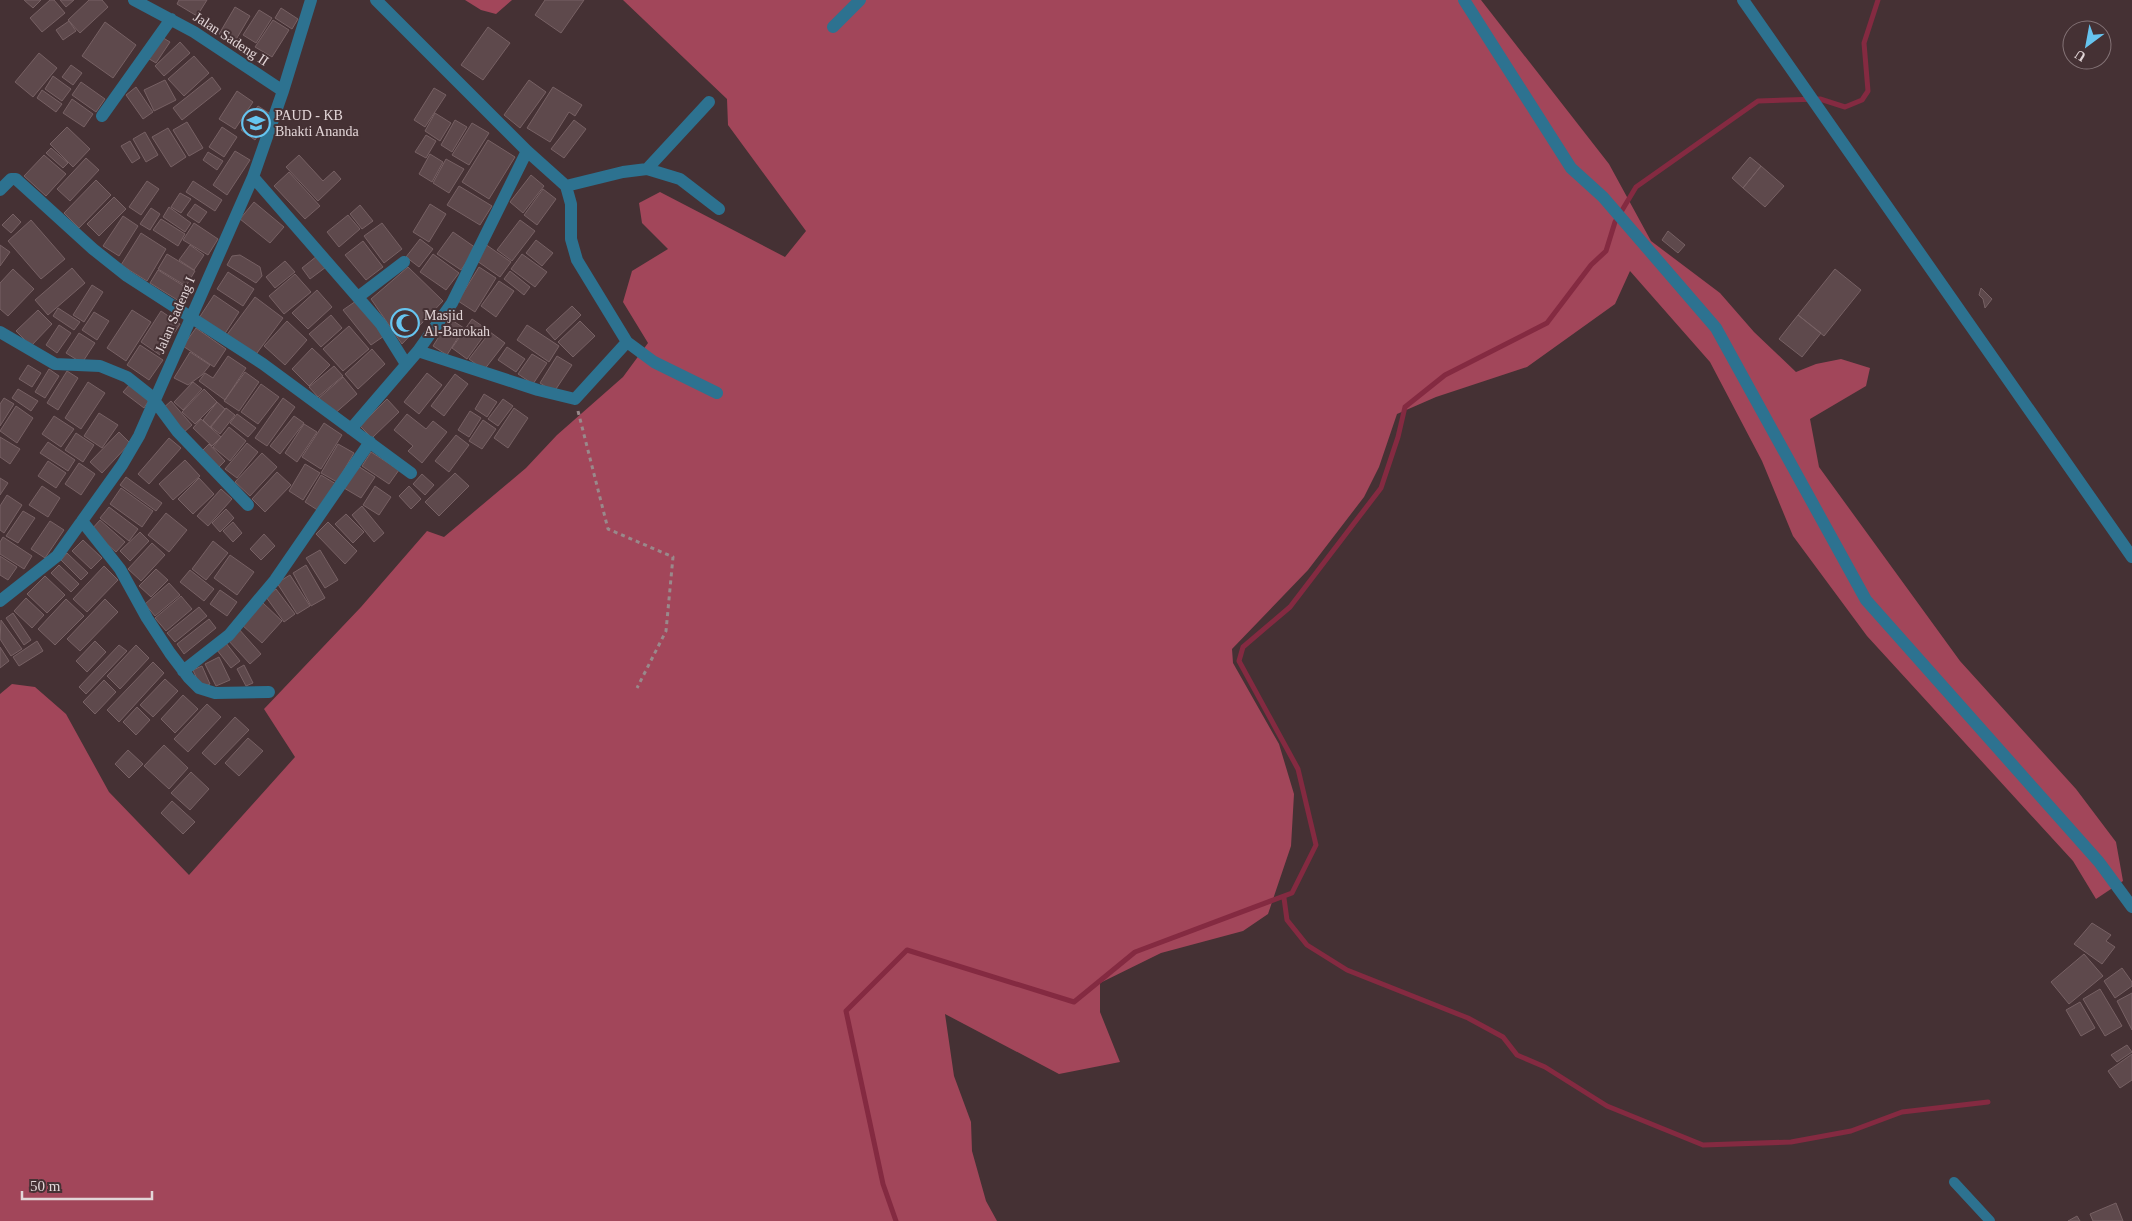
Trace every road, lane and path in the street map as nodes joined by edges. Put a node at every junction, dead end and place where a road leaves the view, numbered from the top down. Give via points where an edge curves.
1 (134, 0) edge
2 (311, 0) edge
3 (376, 0) edge
4 (860, 0) edge
5 (1464, 0) edge
6 (1743, 0) edge
7 (171, 19) junction
8 (834, 26) dead end
9 (283, 91) junction
10 (709, 102) dead end
11 (102, 116) dead end
12 (527, 151) junction
13 (647, 169) junction
14 (253, 177) junction
15 (566, 186) junction
16 (0, 190) edge
17 (719, 209) dead end
18 (404, 262) dead end
19 (358, 297) junction
20 (190, 317) junction
21 (0, 332) edge
22 (627, 342) junction
23 (418, 351) junction
24 (406, 364) junction
25 (717, 393) dead end
26 (575, 399) junction
27 (154, 404) junction
28 (351, 429) junction
29 (370, 442) junction
30 (412, 473) dead end
31 (248, 505) dead end
32 (82, 521) junction
33 (2132, 557) edge
34 (0, 601) edge
35 (184, 671) junction
36 (637, 688) dead end
37 (269, 692) dead end
38 (2132, 907) edge
39 (1954, 1182) dead end
40 (1990, 1221) edge

1 - 7 street, Jalan Sadeng II
2 - 9 street, Jalan Sadeng I
3 - 12 street
4 - 8 street
5 - 38 street via 1570,168 1603,197 1716,328 1866,600 2099,862
6 - 33 street
7 - 9 street, Jalan Sadeng II
7 - 11 street
9 - 14 street, Jalan Sadeng I
10 - 13 street
12 - 15 street
12 - 23 street via 452,303
13 - 15 street
13 - 17 street via 680,179
14 - 19 street
14 - 20 street, Jalan Sadeng I
15 - 22 street via 571,204 571,239 577,260
16 - 20 street via 11,178 16,179 127,276
18 - 19 street
19 - 24 street via 381,324
20 - 27 street, Jalan Sadeng I
20 - 28 street via 263,364
21 - 27 street via 55,364 100,366 128,377 151,396
22 - 25 street via 654,362
22 - 26 street
23 - 24 street
23 - 26 street
24 - 28 street
26 - 36 path via 608,530 673,557 666,631
27 - 31 street
27 - 32 street, Jalan Sadeng I via 122,465
28 - 29 street
29 - 30 street
29 - 35 street via 316,522 241,622
32 - 34 street, Jalan Sadeng I via 57,556
32 - 35 street via 120,569 147,618
35 - 37 street via 200,688 215,693
39 - 40 lane

